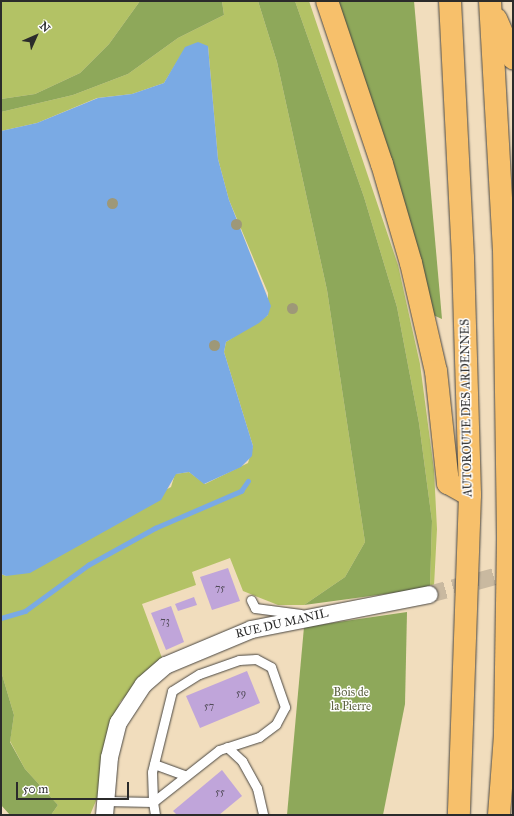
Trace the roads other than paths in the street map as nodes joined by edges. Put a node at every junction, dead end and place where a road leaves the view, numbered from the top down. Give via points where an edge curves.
1 (327, 1) edge
2 (450, 1) edge
3 (490, 4) edge
4 (513, 58) edge
5 (470, 495) junction
6 (511, 538) edge
7 (429, 594) tunnel mouth
8 (252, 600) dead end
9 (312, 616) junction
10 (227, 747) junction
11 (154, 764) junction
12 (184, 775) junction
13 (153, 802) junction
14 (104, 808) edge
15 (155, 815) edge
16 (262, 815) edge
17 (459, 815) edge
18 (499, 815) edge

1 - 5 highway via 382,164 411,263 436,371 448,483
2 - 5 highway, AUTOROUTE DES ARDENNES via 462,235
3 - 4 highway
3 - 6 highway via 504,249
5 - 17 highway, AUTOROUTE DES ARDENNES
6 - 18 highway via 505,735
7 - 9 street, RUE DU MANIL
8 - 9 lane via 255,608
9 - 14 street, RUE DU MANIL via 225,637 178,658 154,673 134,696 118,722 109,757
10 - 11 lane via 259,737 276,724 285,707 270,668 256,658 219,665 172,691
10 - 12 lane
10 - 16 lane via 242,761 257,788
11 - 12 lane
11 - 13 lane
12 - 13 lane
13 - 14 lane
13 - 15 lane

